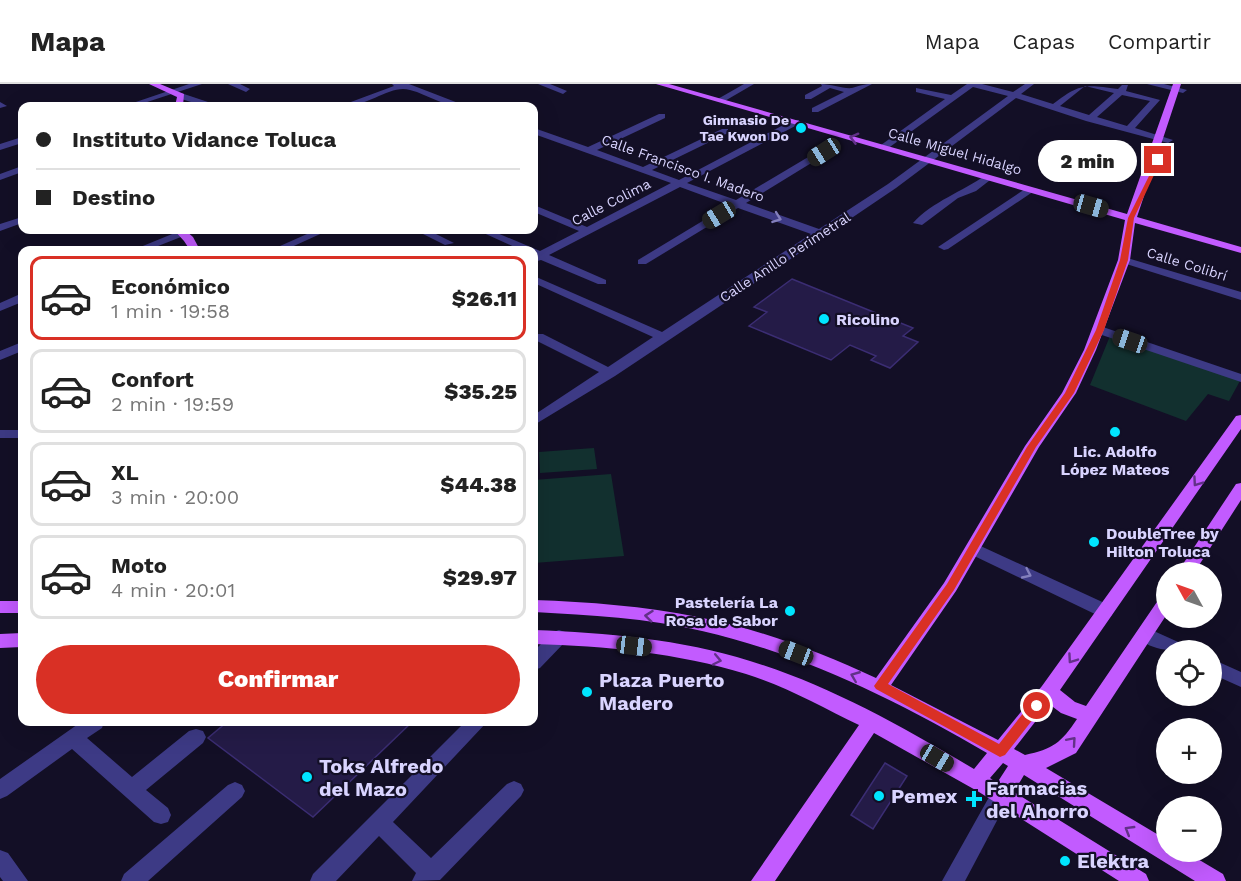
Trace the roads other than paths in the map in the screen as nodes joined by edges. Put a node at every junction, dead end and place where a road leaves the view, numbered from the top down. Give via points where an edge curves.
1 (153, 84) edge
2 (198, 84) edge
3 (232, 84) edge
4 (542, 84) edge
5 (663, 84) edge
6 (750, 84) edge
7 (868, 84) edge
8 (928, 84) edge
9 (972, 84) edge
10 (1030, 84) edge
11 (1082, 84) edge
12 (1087, 84) edge
13 (1130, 84) edge
14 (1151, 84) edge
15 (402, 85) edge
16 (827, 85) edge
17 (1180, 87) edge
18 (246, 89) dead end
19 (919, 90) junction
20 (563, 91) dead end
21 (854, 91) junction
22 (1120, 92) junction
23 (177, 94) junction
24 (1017, 95) junction
25 (808, 97) dead end
26 (908, 98) dead end
27 (951, 98) junction
28 (720, 100) junction
29 (446, 101) joint
30 (144, 102) edge
31 (178, 102) edge
32 (200, 102) edge
33 (355, 102) edge
34 (449, 102) edge
35 (1056, 105) junction
36 (815, 110) dead end
37 (662, 116) dead end
38 (1089, 118) junction
39 (796, 122) junction
40 (725, 130) dead end
41 (1128, 130) junction
42 (8, 132) dead end
43 (538, 132) edge
44 (547, 135) junction
45 (18, 138) edge
46 (538, 138) edge
47 (1164, 139) junction
48 (18, 141) edge
49 (0, 147) edge
50 (884, 147) junction
51 (590, 150) junction
52 (824, 152) dead end
53 (931, 160) junction
54 (18, 170) edge
55 (645, 170) junction
56 (0, 177) edge
57 (989, 177) junction
58 (683, 183) junction
59 (1032, 189) junction
60 (738, 203) junction
61 (538, 210) edge
62 (1131, 218) junction
63 (18, 221) edge
64 (918, 223) dead end
65 (0, 228) edge
66 (587, 231) junction
67 (174, 234) edge
68 (182, 234) edge
69 (315, 234) edge
70 (429, 234) edge
71 (491, 234) edge
72 (821, 234) junction
73 (449, 243) dead end
74 (148, 246) edge
75 (192, 246) edge
76 (286, 246) edge
77 (517, 246) edge
78 (944, 247) dead end
79 (1241, 250) edge
80 (538, 252) edge
81 (538, 256) edge
82 (1124, 260) junction
83 (642, 262) dead end
84 (538, 281) edge
85 (602, 282) dead end
86 (1241, 296) edge
87 (18, 300) edge
88 (0, 307) edge
89 (1100, 330) junction
90 (539, 337) dead end
91 (663, 337) junction
92 (18, 348) edge
93 (0, 356) edge
94 (610, 373) junction
95 (1241, 378) edge
96 (538, 418) edge
97 (1241, 418) edge
98 (0, 434) edge
99 (18, 434) edge
100 (1236, 436) edge
101 (1241, 488) edge
102 (974, 549) junction
103 (1192, 562) edge
104 (18, 606) edge
105 (538, 606) edge
106 (0, 607) edge
107 (1105, 611) junction
108 (1156, 617) edge
109 (1145, 634) junction
110 (538, 637) edge
111 (559, 638) junction
112 (18, 640) edge
113 (1158, 640) edge
114 (0, 641) edge
115 (538, 659) edge
116 (1222, 671) edge
117 (1241, 680) edge
118 (880, 686) junction
119 (1049, 691) junction
120 (1092, 714) junction
121 (872, 721) junction
122 (90, 726) edge
123 (473, 726) edge
124 (196, 737) dead end
125 (73, 738) junction
126 (1000, 752) junction
127 (1020, 765) junction
128 (976, 782) junction
129 (0, 790) edge
130 (131, 790) junction
131 (514, 790) dead end
132 (235, 791) dead end
133 (1000, 796) junction
134 (161, 815) dead end
135 (379, 822) junction
136 (0, 860) edge
137 (428, 877) edge
138 (17, 881) edge
139 (132, 881) edge
140 (321, 881) edge
141 (762, 881) edge
142 (953, 881) edge
143 (1138, 881) edge
144 (1215, 881) edge

1 - 23 main road
2 - 23 street
3 - 18 street
4 - 20 street
5 - 28 main road, Calle Miguel Hidalgo
6 - 28 street
7 - 21 street
8 - 19 street
9 - 24 street
9 - 27 street
10 - 24 street, Calle Anillo Perimetral
11 - 35 street
12 - 22 street
13 - 22 street
14 - 17 street
15 - 29 street
15 - 33 street
16 - 21 street
16 - 25 street
17 - 47 main road
19 - 26 street
19 - 27 street
21 - 36 street
22 - 38 street
22 - 41 street via 1156,101
23 - 30 street
23 - 31 main road
23 - 32 street
24 - 35 street
24 - 53 street, Calle Anillo Perimetral
27 - 50 street
28 - 39 main road, Calle Miguel Hidalgo
29 - 34 street
35 - 38 street
37 - 51 street
38 - 41 street
50 -> 39 main road, Calle Miguel Hidalgo
39 - 58 street, Calle Colima
40 - 55 street
41 - 47 street
42 - 45 street
43 - 44 street, Calle Francisco I. Madero
44 - 46 street
44 - 51 street, Calle Francisco I. Madero
47 - 62 main road
48 - 49 street
50 - 53 main road, Calle Miguel Hidalgo
51 - 55 street, Calle Francisco I. Madero
52 - 60 street
53 - 57 main road, Calle Miguel Hidalgo
53 - 72 street, Calle Anillo Perimetral
54 - 56 street
55 - 58 street, Calle Francisco I. Madero
57 - 59 main road, Calle Miguel Hidalgo
57 - 64 street via 954,196
58 - 60 street, Calle Francisco I. Madero
58 - 66 street, Calle Colima
59 - 62 main road, Calle Miguel Hidalgo
59 - 78 street
60 -> 72 street, Calle Francisco I. Madero
60 - 83 street
61 - 66 street
62 - 79 main road, Calle Miguel Hidalgo
62 - 82 main road
63 - 65 street
66 - 80 street, Calle Colima
67 - 74 street
68 - 75 main road
69 - 76 street
70 - 73 street
71 - 77 street
72 - 91 street, Calle Anillo Perimetral
81 - 85 street
82 - 86 street, Calle Colibrí
82 - 89 main road
84 - 91 street
87 - 88 street
89 - 95 street
89 - 102 main road via 1069,393 1032,447
90 - 94 street
91 - 94 street, Calle Anillo Perimetral
92 - 93 street
94 - 96 street, Calle Anillo Perimetral
97 - 100 main road
98 - 99 street
100 -> 107 main road
101 - 103 main road
102 -> 107 street
102 - 118 main road
104 - 106 main road
118 -> 105 main road via 768,642 691,621
107 -> 119 main road
108 - 109 main road
109 - 113 street
109 - 120 main road
110 - 111 main road
111 - 115 street
111 -> 121 main road via 650,648 736,664
112 - 114 main road
116 - 117 street
118 - 126 main road
119 - 120 main road via 1070,710
119 - 126 main road
127 -> 120 main road via 1048,759 1069,747
121 - 128 main road
121 - 141 main road
122 - 125 street
123 - 135 street
124 - 130 street
125 - 129 street
125 - 130 street
126 - 127 main road
126 - 128 main road
127 - 133 main road
144 -> 127 main road
128 - 133 main road
130 - 134 street
131 - 137 street
132 - 139 street
133 - 142 street
133 - 143 main road
135 - 137 street
135 - 140 street
136 - 138 street

